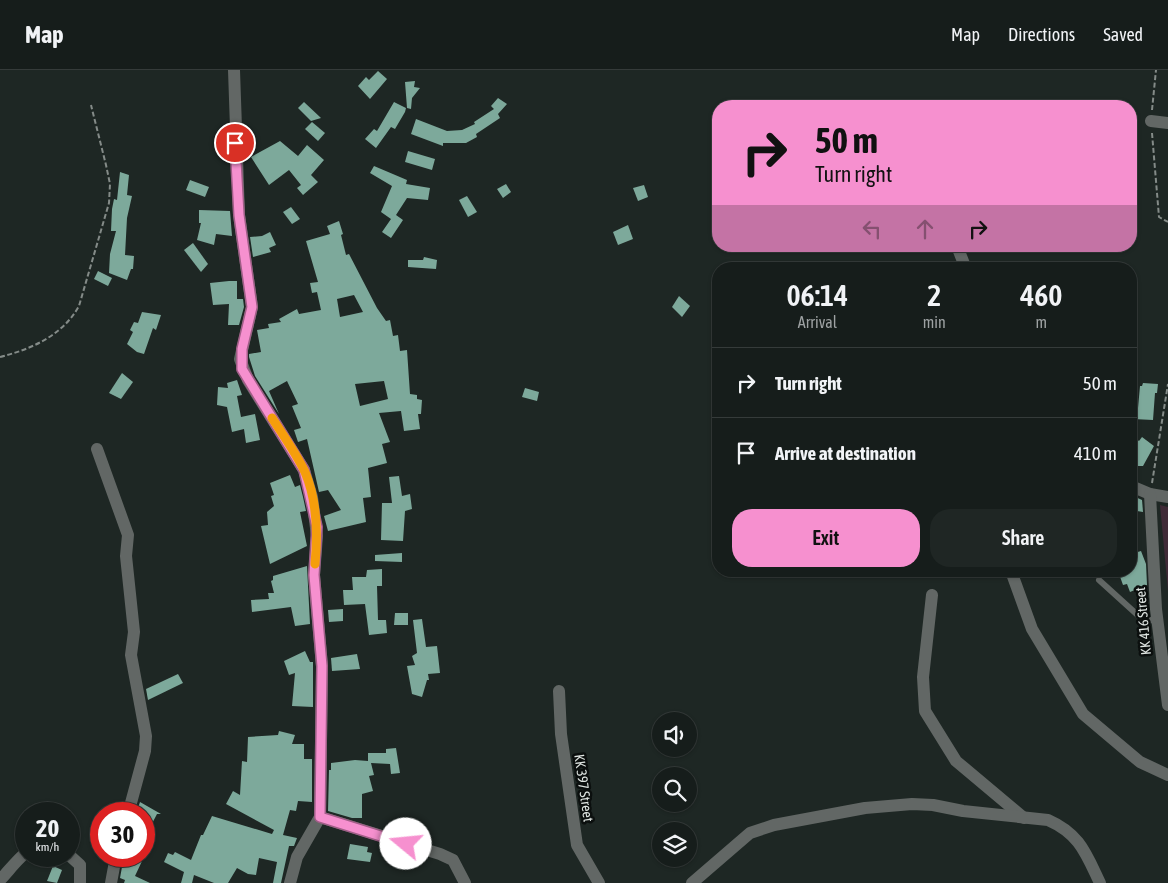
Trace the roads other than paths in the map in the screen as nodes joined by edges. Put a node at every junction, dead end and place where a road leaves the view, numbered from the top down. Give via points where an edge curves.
1 (234, 70) edge
2 (1151, 121) road end
3 (1168, 123) edge
4 (97, 449) dead end
5 (1137, 489) edge
6 (1150, 494) junction
7 (1168, 498) edge
8 (1013, 577) edge
9 (1098, 580) dead end
10 (932, 594) dead end
11 (1157, 621) junction
12 (559, 691) dead end
13 (1168, 706) edge
14 (1168, 776) edge
15 (131, 802) edge
16 (320, 817) junction
17 (1024, 818) junction
18 (15, 866) edge
19 (80, 867) edge
20 (114, 867) edge
21 (0, 880) edge
22 (80, 883) edge
23 (111, 883) edge
24 (290, 883) edge
25 (465, 883) edge
26 (599, 883) edge
27 (692, 883) edge
28 (1100, 883) edge

1 - 16 street via 239,215 252,307 240,359 248,380 304,470 317,527 314,575 322,666
2 - 3 street
4 - 15 street via 128,535 126,556 134,632 132,655 146,736
5 - 6 street
6 - 7 street
6 - 11 street, KK 416 Street
8 - 14 street via 1032,630 1084,714 1140,762
9 - 11 lane via 1142,619
10 - 17 street via 923,677 925,711 956,761
11 - 13 street, KK 416 Street
12 - 26 street, KK 397 Street via 577,845
16 - 24 street via 297,857
16 - 25 street via 440,854 453,860
17 - 27 street via 912,804 865,808 774,825 750,833
17 - 28 street via 1048,820 1073,834
18 - 21 street
19 - 22 street
20 - 23 street

